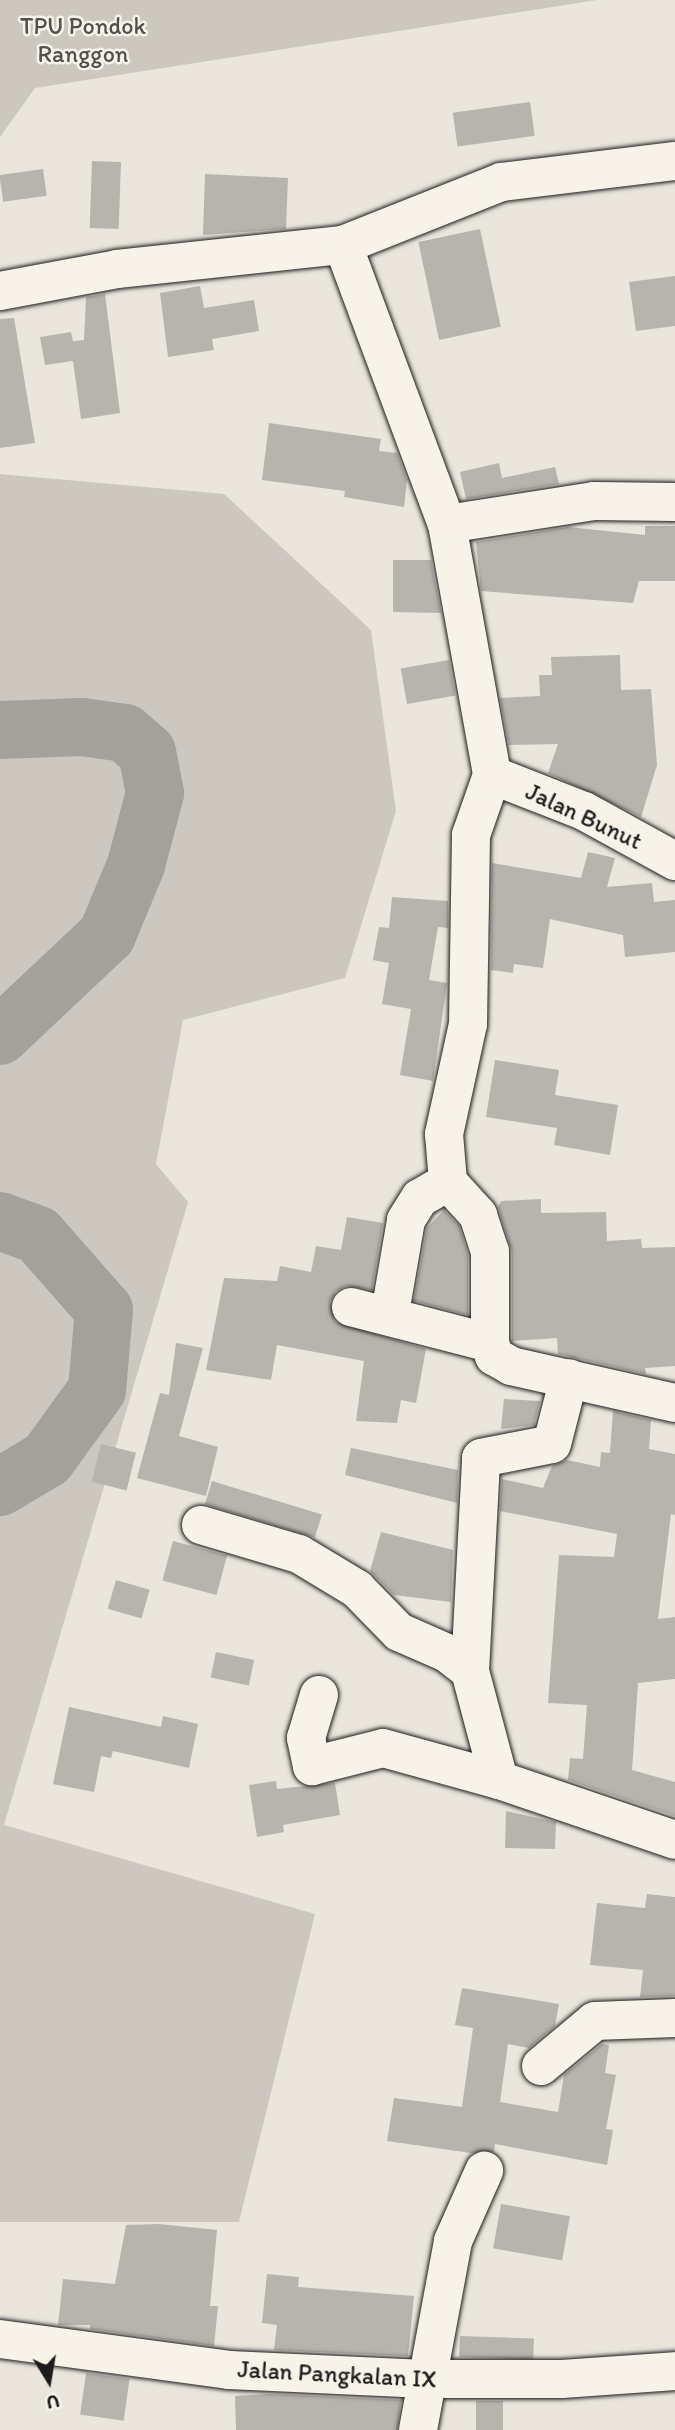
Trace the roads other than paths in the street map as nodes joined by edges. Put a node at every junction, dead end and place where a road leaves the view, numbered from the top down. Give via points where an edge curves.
1 (675, 161) edge
2 (343, 245) junction
3 (0, 291) edge
4 (675, 502) edge
5 (447, 524) junction
6 (492, 775) junction
7 (675, 860) edge
8 (448, 1182) junction
9 (351, 1307) dead end
10 (390, 1314) junction
11 (489, 1343) junction
12 (569, 1378) junction
13 (675, 1403) edge
14 (201, 1525) dead end
15 (470, 1671) junction
16 (319, 1695) dead end
17 (499, 1780) junction
18 (675, 1840) edge
19 (675, 2018) edge
20 (541, 2066) dead end
21 (484, 2171) dead end
22 (0, 2339) edge
23 (675, 2371) edge
24 (431, 2379) junction
25 (418, 2430) edge

1 - 2 street via 501,181
2 - 3 street via 117,269
2 - 5 street
4 - 5 street via 594,501
5 - 6 street
6 - 7 street, Jalan Bunut via 584,811
6 - 8 street via 471,835 468,1024 444,1134
8 - 10 street via 419,1198 406,1220
8 - 11 street via 478,1215 490,1251
9 - 10 street
10 - 11 street
11 - 12 street via 494,1356 511,1366
12 - 13 street
12 - 15 street via 552,1444 481,1458
14 - 15 street via 299,1554 357,1588 399,1632 447,1653
15 - 17 street
16 - 17 street via 306,1738 312,1766 383,1748
17 - 18 street
19 - 20 street via 595,2021
21 - 24 street via 453,2241
22 - 24 street, Jalan Pangkalan IX via 229,2370
23 - 24 street, Jalan Pangkalan IX via 562,2379
24 - 25 street

